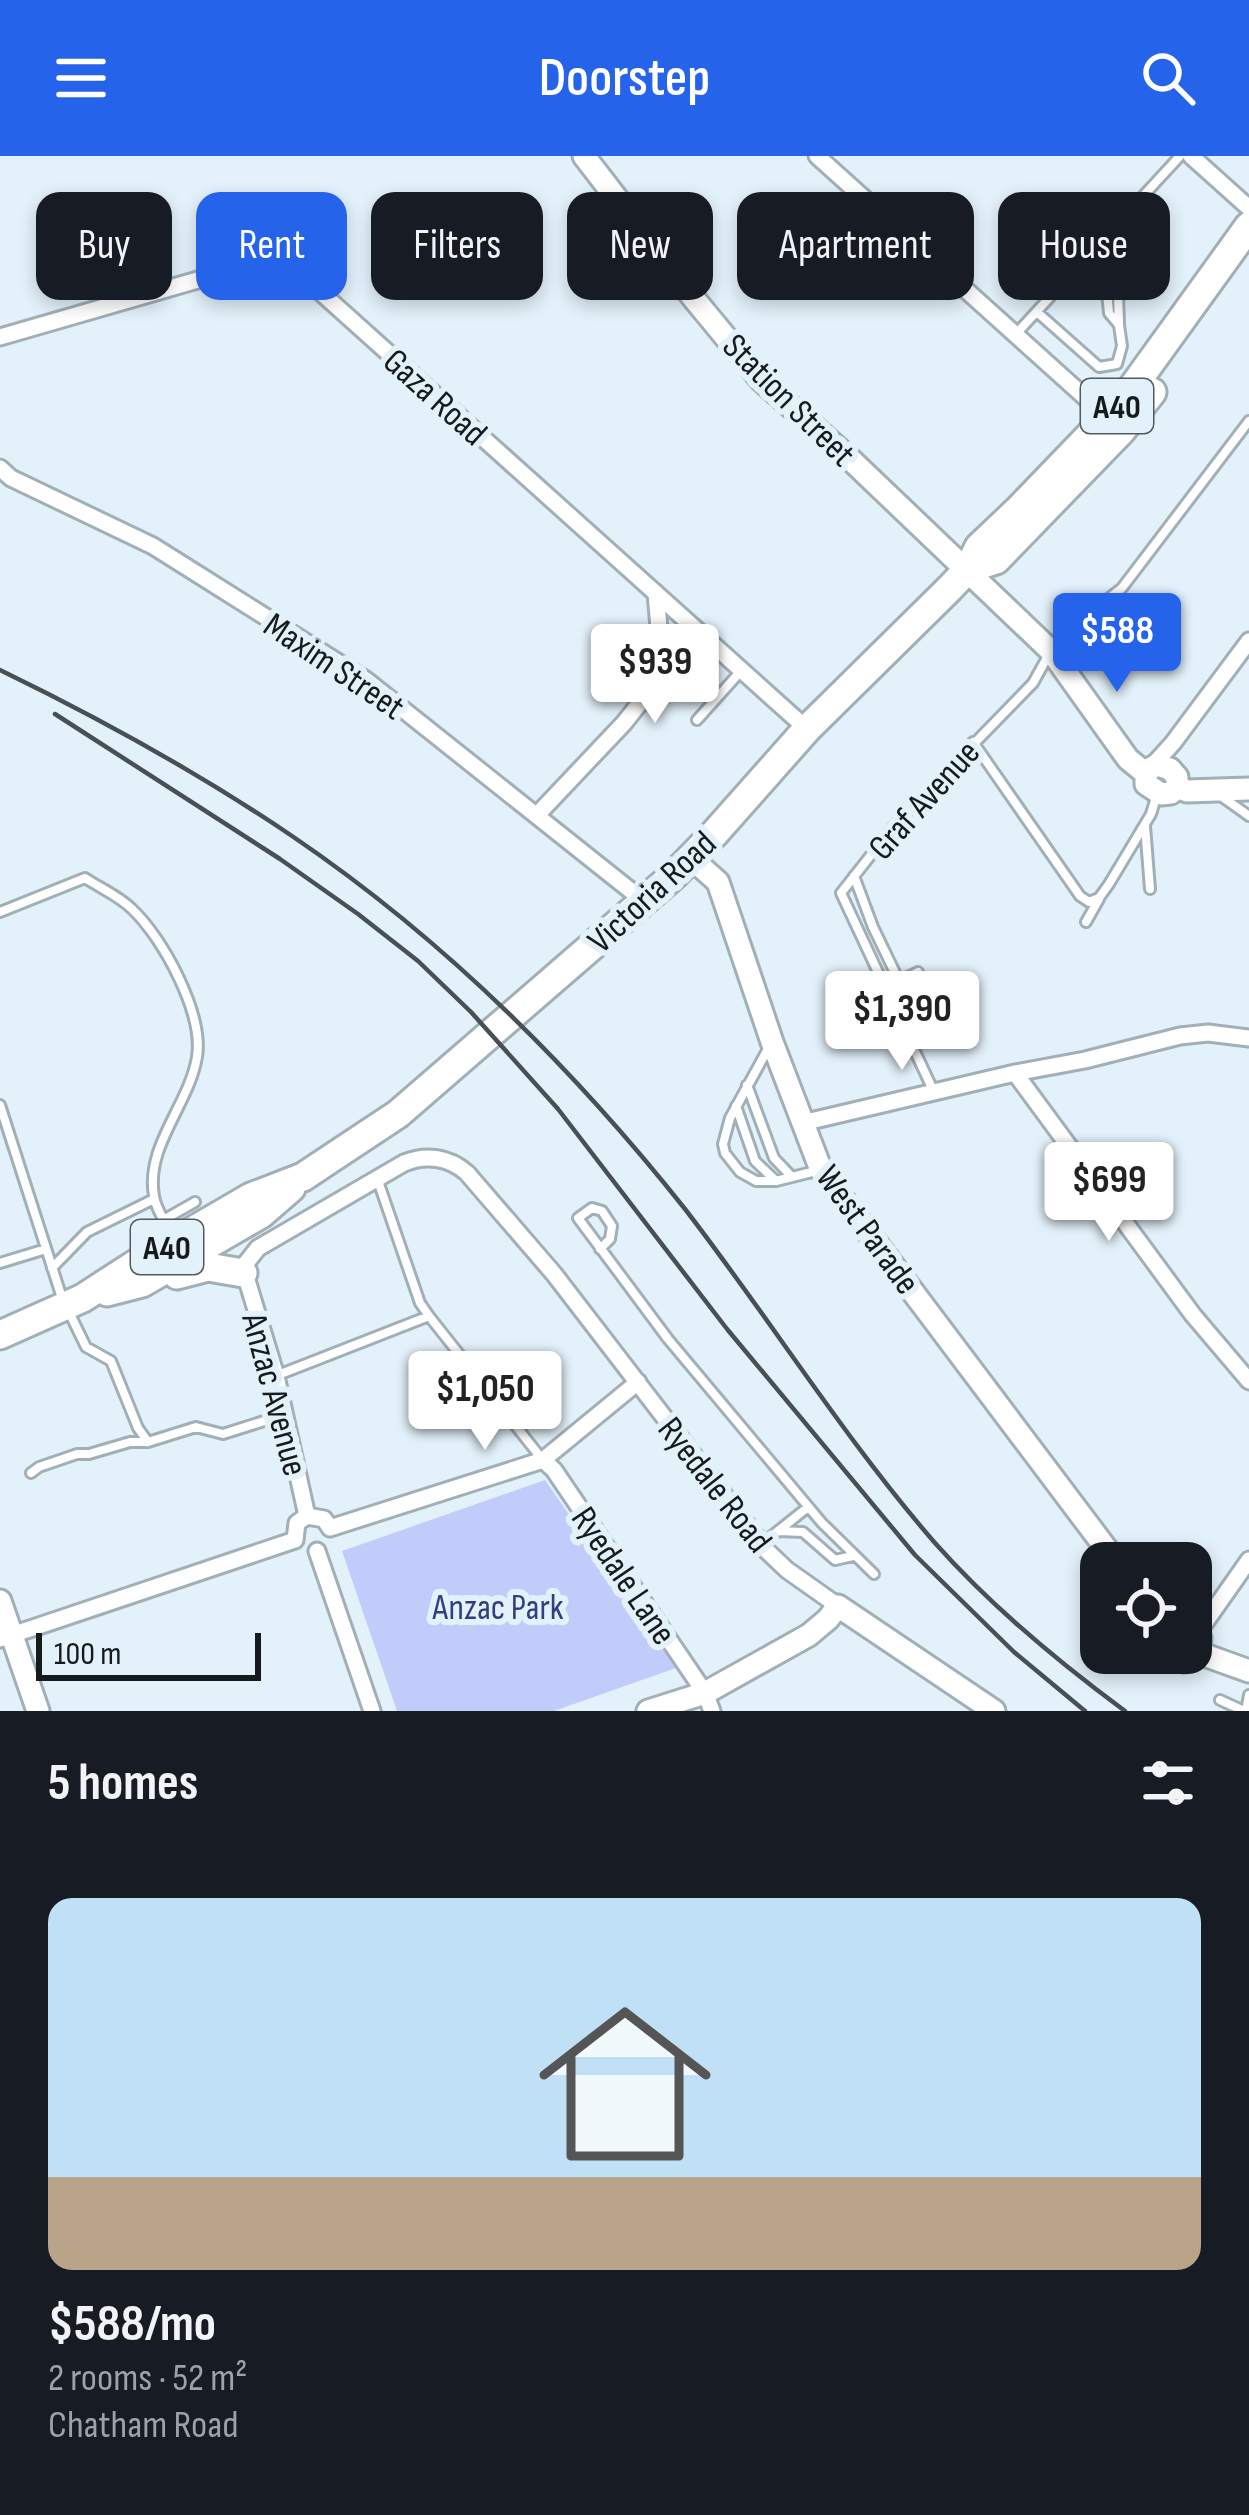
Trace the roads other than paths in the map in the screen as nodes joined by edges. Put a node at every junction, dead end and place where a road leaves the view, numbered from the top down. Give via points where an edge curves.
1 (584, 156) edge
2 (818, 156) edge
3 (1180, 156) edge
4 (1191, 156) edge
5 (1147, 192) edge
6 (1249, 208) edge
7 (1249, 226) edge
8 (1249, 256) edge
9 (1048, 300) edge
10 (1108, 300) edge
11 (1037, 312) junction
12 (1, 333) edge
13 (1015, 334) junction
14 (1107, 417) junction
15 (1249, 421) edge
16 (0, 468) edge
17 (968, 569) junction
18 (656, 593) junction
19 (1249, 641) edge
20 (1051, 651) junction
21 (742, 670) junction
22 (697, 720) dead end
23 (807, 728) junction
24 (973, 742) junction
25 (1158, 780) junction
26 (1249, 789) edge
27 (1213, 790) junction
28 (538, 815) junction
29 (1249, 815) edge
30 (1145, 824) junction
31 (691, 858) junction
32 (854, 876) junction
33 (1150, 889) dead end
34 (1100, 898) junction
35 (645, 902) junction
36 (0, 912) edge
37 (1086, 922) dead end
38 (918, 972) dead end
39 (1249, 1038) edge
40 (772, 1042) junction
41 (1015, 1073) junction
42 (747, 1084) junction
43 (933, 1092) junction
44 (0, 1106) edge
45 (736, 1106) junction
46 (802, 1123) junction
47 (821, 1170) junction
48 (793, 1177) junction
49 (377, 1178) junction
50 (776, 1181) junction
51 (154, 1199) junction
52 (195, 1202) dead end
53 (175, 1240) junction
54 (46, 1249) junction
55 (600, 1249) junction
56 (0, 1264) edge
57 (52, 1268) junction
58 (243, 1273) junction
59 (142, 1283) junction
60 (74, 1302) junction
61 (430, 1316) junction
62 (0, 1336) edge
63 (276, 1376) junction
64 (1249, 1381) edge
65 (638, 1382) junction
66 (284, 1414) junction
67 (148, 1442) junction
68 (543, 1460) junction
69 (31, 1473) dead end
70 (808, 1507) junction
71 (307, 1516) junction
72 (330, 1528) junction
73 (778, 1531) junction
74 (296, 1540) junction
75 (1101, 1542) edge
76 (762, 1544) junction
77 (317, 1551) junction
78 (853, 1556) junction
79 (1249, 1559) edge
80 (874, 1574) dead end
81 (0, 1601) edge
82 (838, 1606) junction
83 (1212, 1615) edge
84 (6, 1637) edge
85 (1212, 1649) edge
86 (1249, 1671) edge
87 (1249, 1695) edge
88 (1220, 1700) dead end
89 (709, 1702) edge
90 (38, 1711) edge
91 (372, 1711) edge
92 (649, 1711) edge
93 (994, 1711) edge
94 (1245, 1711) edge

1 - 17 street, Station Street via 761,380
2 - 13 street
3 - 5 lane
4 - 6 street
7 - 14 highway, Victoria Road / A40
8 - 17 highway, Victoria Road / A40 via 1121,431 996,560
9 - 11 lane
10 - 11 lane via 1119,325 1117,364 1099,367
11 - 13 lane
12 - 18 street, Gaza Road via 266,260 283,262
13 - 14 street
14 - 17 highway, Victoria Road / A40 via 979,547
15 - 20 lane, Graf Avenue via 1122,588
16 - 28 street, Maxim Street via 152,545 366,680
17 - 20 street, Station Street
17 - 23 highway, Victoria Road / A40
18 - 21 street, Gaza Road
18 - 28 street via 663,674
19 - 25 street via 1174,743
20 - 24 lane, Graf Avenue via 1033,683
20 - 25 street, Station Street via 1128,759
21 - 22 lane
21 - 23 street, Gaza Road
23 - 31 highway, Victoria Road / A40
24 - 32 lane, Graf Avenue
24 - 34 lane via 1080,896
25 - 27 street
25 - 30 lane
26 - 27 street
27 - 29 lane
28 - 35 street, Maxim Street
30 - 33 lane
30 - 34 lane
31 - 35 highway, Victoria Road / A40
31 - 40 street, West Parade via 718,883
32 - 38 lane via 899,981
32 - 43 lane, Graf Avenue via 841,892
34 - 37 lane
35 - 53 highway, Victoria Road / A40 via 398,1114 261,1214
36 - 51 lane via 86,878 130,907 155,937 198,1036 197,1060 153,1165
39 - 41 street via 1194,1034
40 - 42 lane
40 - 46 street, West Parade
41 - 43 street
41 - 64 street
42 - 45 lane
42 - 48 lane via 774,1158
43 - 46 street
44 - 54 lane
45 - 50 lane via 754,1161
45 - 50 lane via 725,1153 748,1177
46 - 47 street, West Parade
47 - 48 lane
47 - 75 street, West Parade
48 - 50 lane
49 - 58 street via 258,1247
49 - 61 lane
49 - 65 street, Ryedale Road via 416,1158 467,1172
51 - 53 lane
51 - 57 lane via 87,1232
52 - 53 lane
53 - 59 highway, Victoria Road / A40
53 - 60 highway, Victoria Road / A40
54 - 56 lane
54 - 57 lane
55 - 55 lane via 578,1218 592,1208 612,1226
55 - 70 lane
57 - 60 lane
58 - 59 highway via 208,1267
58 - 63 street, Anzac Avenue
59 - 60 highway, Victoria Road / A40
60 - 62 highway, Victoria Road / A40
60 - 67 lane via 86,1347 111,1360
61 - 63 lane
61 - 68 lane
63 - 66 street, Anzac Avenue
65 - 68 street
65 - 76 street, Ryedale Road
66 - 67 lane via 224,1434 196,1427
66 - 71 street, Anzac Avenue
67 - 69 lane via 77,1454
68 - 72 street
68 - 89 street, Ryedale Lane
70 - 73 lane
70 - 78 lane
71 - 72 street
71 - 74 street via 297,1523
72 - 77 street
73 - 76 lane
73 - 78 lane via 802,1532 836,1560
74 - 77 street
74 - 84 street
76 - 82 street, Ryedale Road
77 - 91 street
78 - 80 lane
79 - 83 street
81 - 84 street
82 - 89 street
82 - 93 street, Ryedale Road
84 - 90 street
85 - 86 street
87 - 94 lane
88 - 94 lane
89 - 92 street

